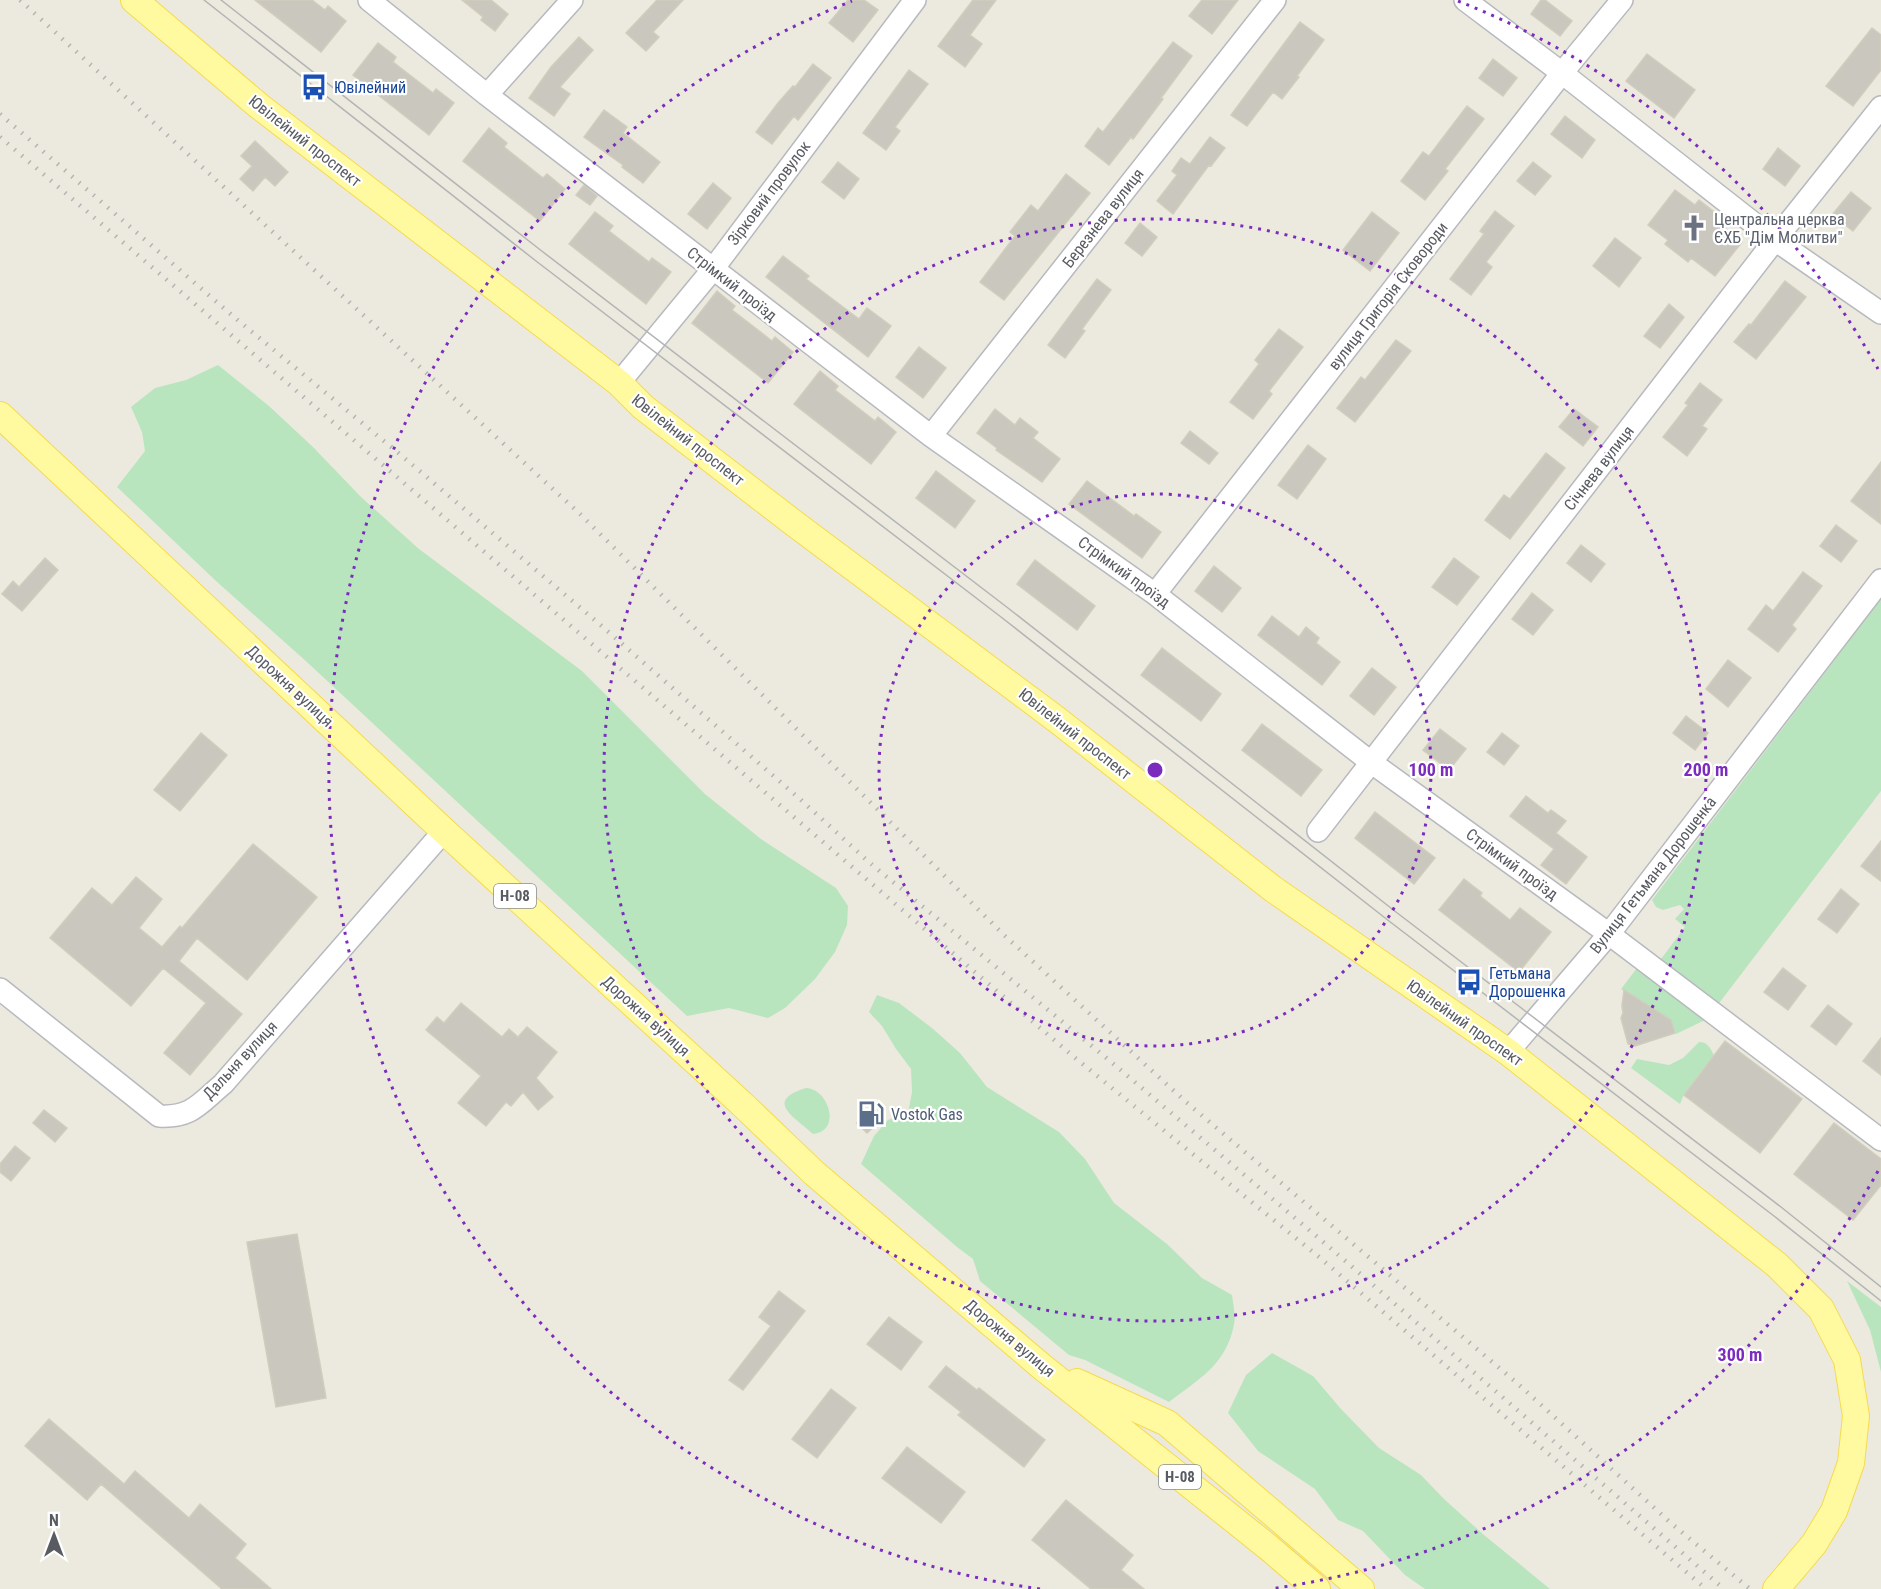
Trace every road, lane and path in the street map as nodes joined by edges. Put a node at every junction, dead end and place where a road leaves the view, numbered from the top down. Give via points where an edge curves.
1 (134, 0) edge
2 (369, 0) edge
3 (572, 0) edge
4 (915, 0) edge
5 (1275, 0) edge
6 (1465, 0) edge
7 (1622, 0) edge
8 (1562, 73) junction
9 (487, 95) junction
10 (1881, 106) edge
11 (1775, 240) junction
12 (712, 268) junction
13 (1881, 313) edge
14 (620, 383) junction
15 (0, 414) edge
16 (931, 436) junction
17 (1881, 580) edge
18 (1155, 594) junction
19 (1372, 763) junction
20 (444, 831) junction
21 (1318, 831) dead end
22 (1609, 934) junction
23 (0, 989) edge
24 (1508, 1052) junction
25 (1881, 1140) edge
26 (1041, 1366) junction
27 (1317, 1589) edge
28 (1361, 1589) edge
29 (1776, 1589) edge

1 - 14 main road, Ювілейний проспект via 259,106
2 - 9 street, Стрімкий проїзд
3 - 9 street
4 - 12 street, Зірковий провулок
5 - 16 street, Березнева вулиця
6 - 8 street
7 - 8 street, вулиця Григорія Сковороди
8 - 11 street
8 - 18 street, вулиця Григорія Сковороди
9 - 12 street, Стрімкий проїзд
10 - 11 street, Січнева вулиця
11 - 13 street
11 - 19 street, Січнева вулиця
12 - 14 street, Зірковий провулок
12 - 16 street, Стрімкий проїзд
14 - 24 main road, Ювілейний проспект via 653,414 1273,889
15 - 20 main road, Дорожня вулиця / Н-08
16 - 18 street, Стрімкий проїзд
17 - 22 street, Вулиця Гетьмана Дорошенка
18 - 19 street, Стрімкий проїзд
19 - 21 street, Січнева вулиця
19 - 22 street, Стрімкий проїзд
20 - 23 street, Дальня вулиця via 223,1084 189,1113 159,1116
20 - 26 main road, Дорожня вулиця / Н-08 via 814,1173
22 - 24 street, Вулиця Гетьмана Дорошенка
22 - 25 street, Стрімкий проїзд
24 - 29 main road, Ювілейний проспект via 1777,1265 1821,1309 1847,1360 1856,1416 1851,1463 1834,1511 1814,1544
26 - 27 main road, Дорожня вулиця / Н-08
26 - 28 main road via 1167,1423

